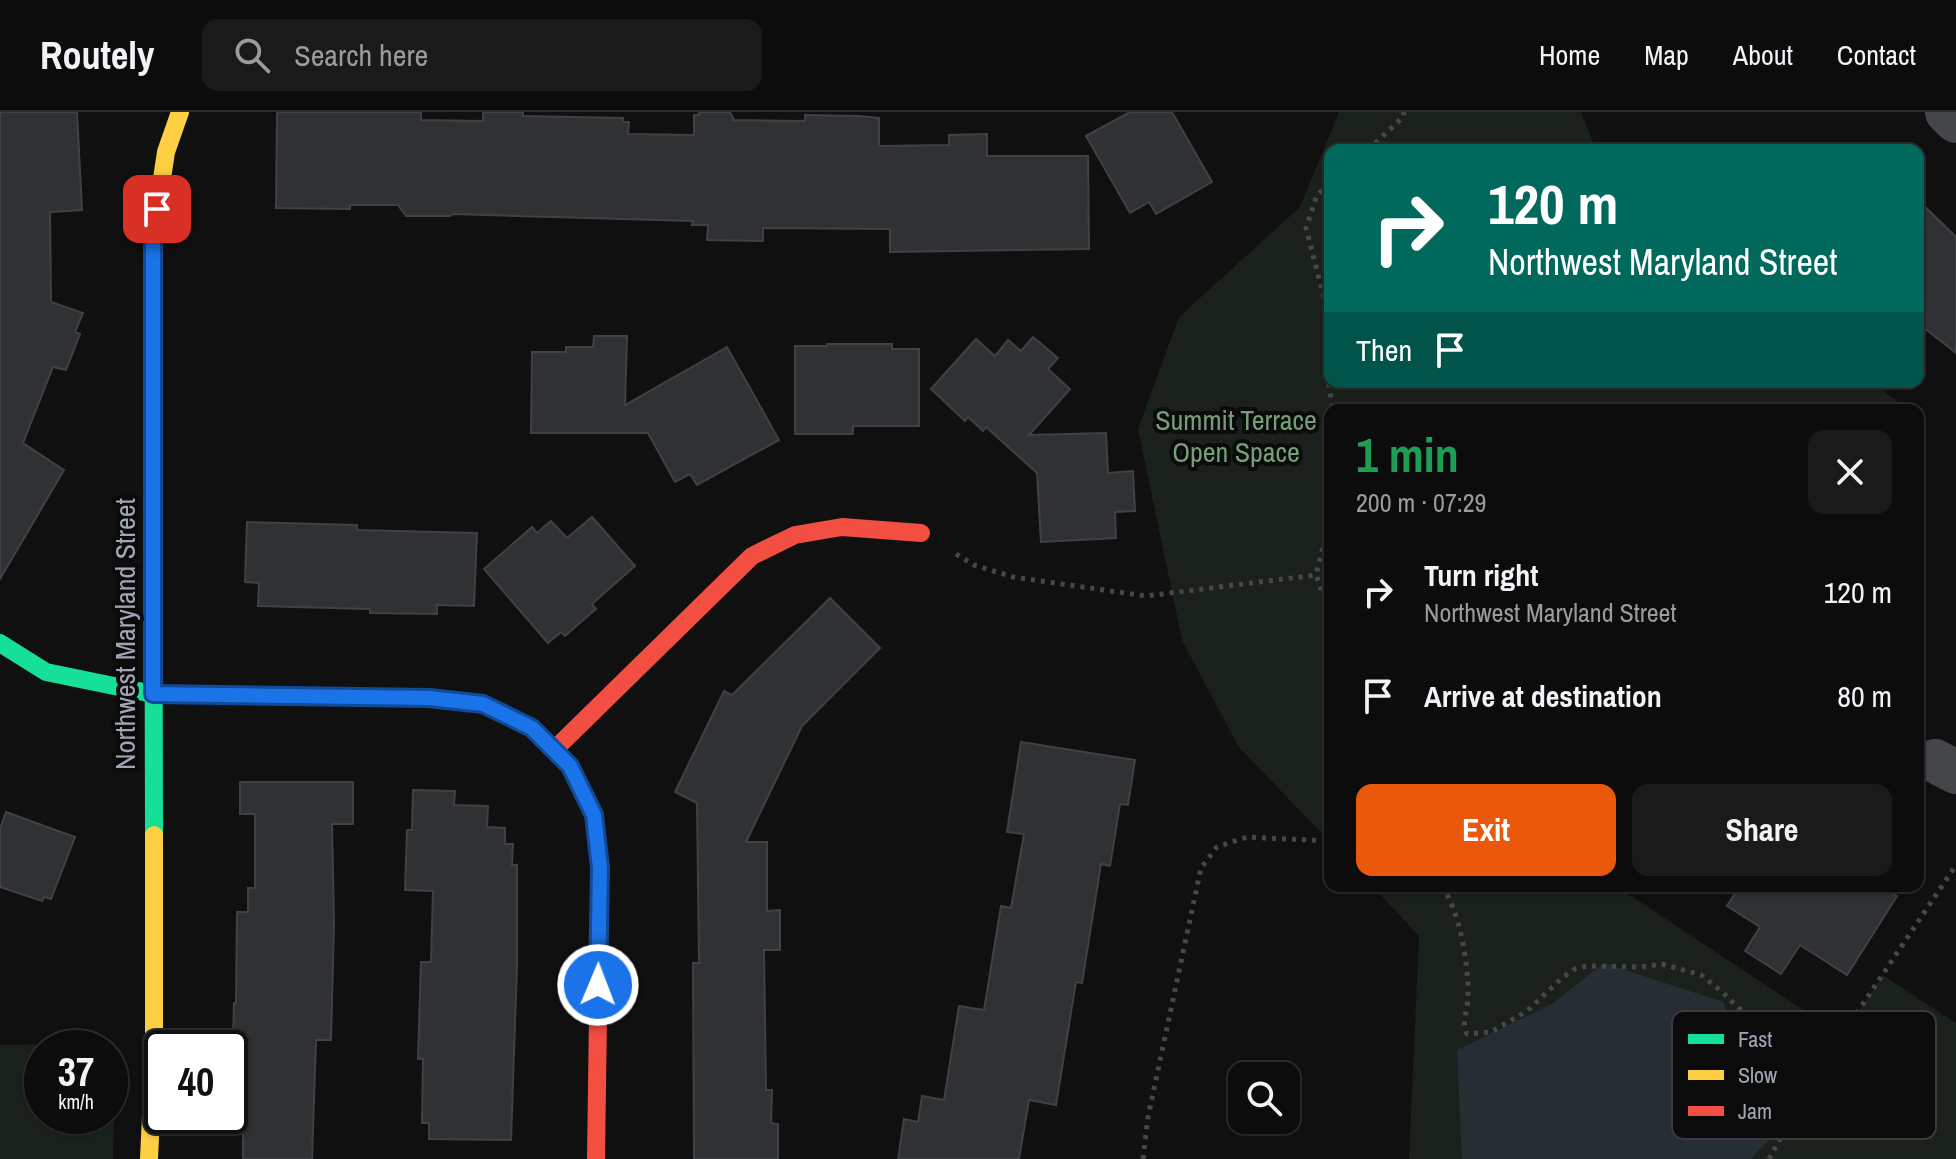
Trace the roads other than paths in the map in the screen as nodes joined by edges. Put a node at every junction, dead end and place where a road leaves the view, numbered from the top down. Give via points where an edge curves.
1 (180, 112) edge
2 (1947, 112) edge
3 (1956, 121) edge
4 (921, 533) road end
5 (0, 643) edge
6 (153, 694) junction
7 (554, 750) junction
8 (149, 1159) edge
9 (596, 1159) edge

1 - 6 street, Northwest Maryland Street via 166,152 153,238
2 - 3 street
4 - 7 street via 842,527 795,535 752,556
5 - 6 street via 46,672
6 - 7 street via 429,698 483,704 532,728
6 - 8 street, Northwest Maryland Street via 154,1051
7 - 9 street via 570,766 594,815 600,868

